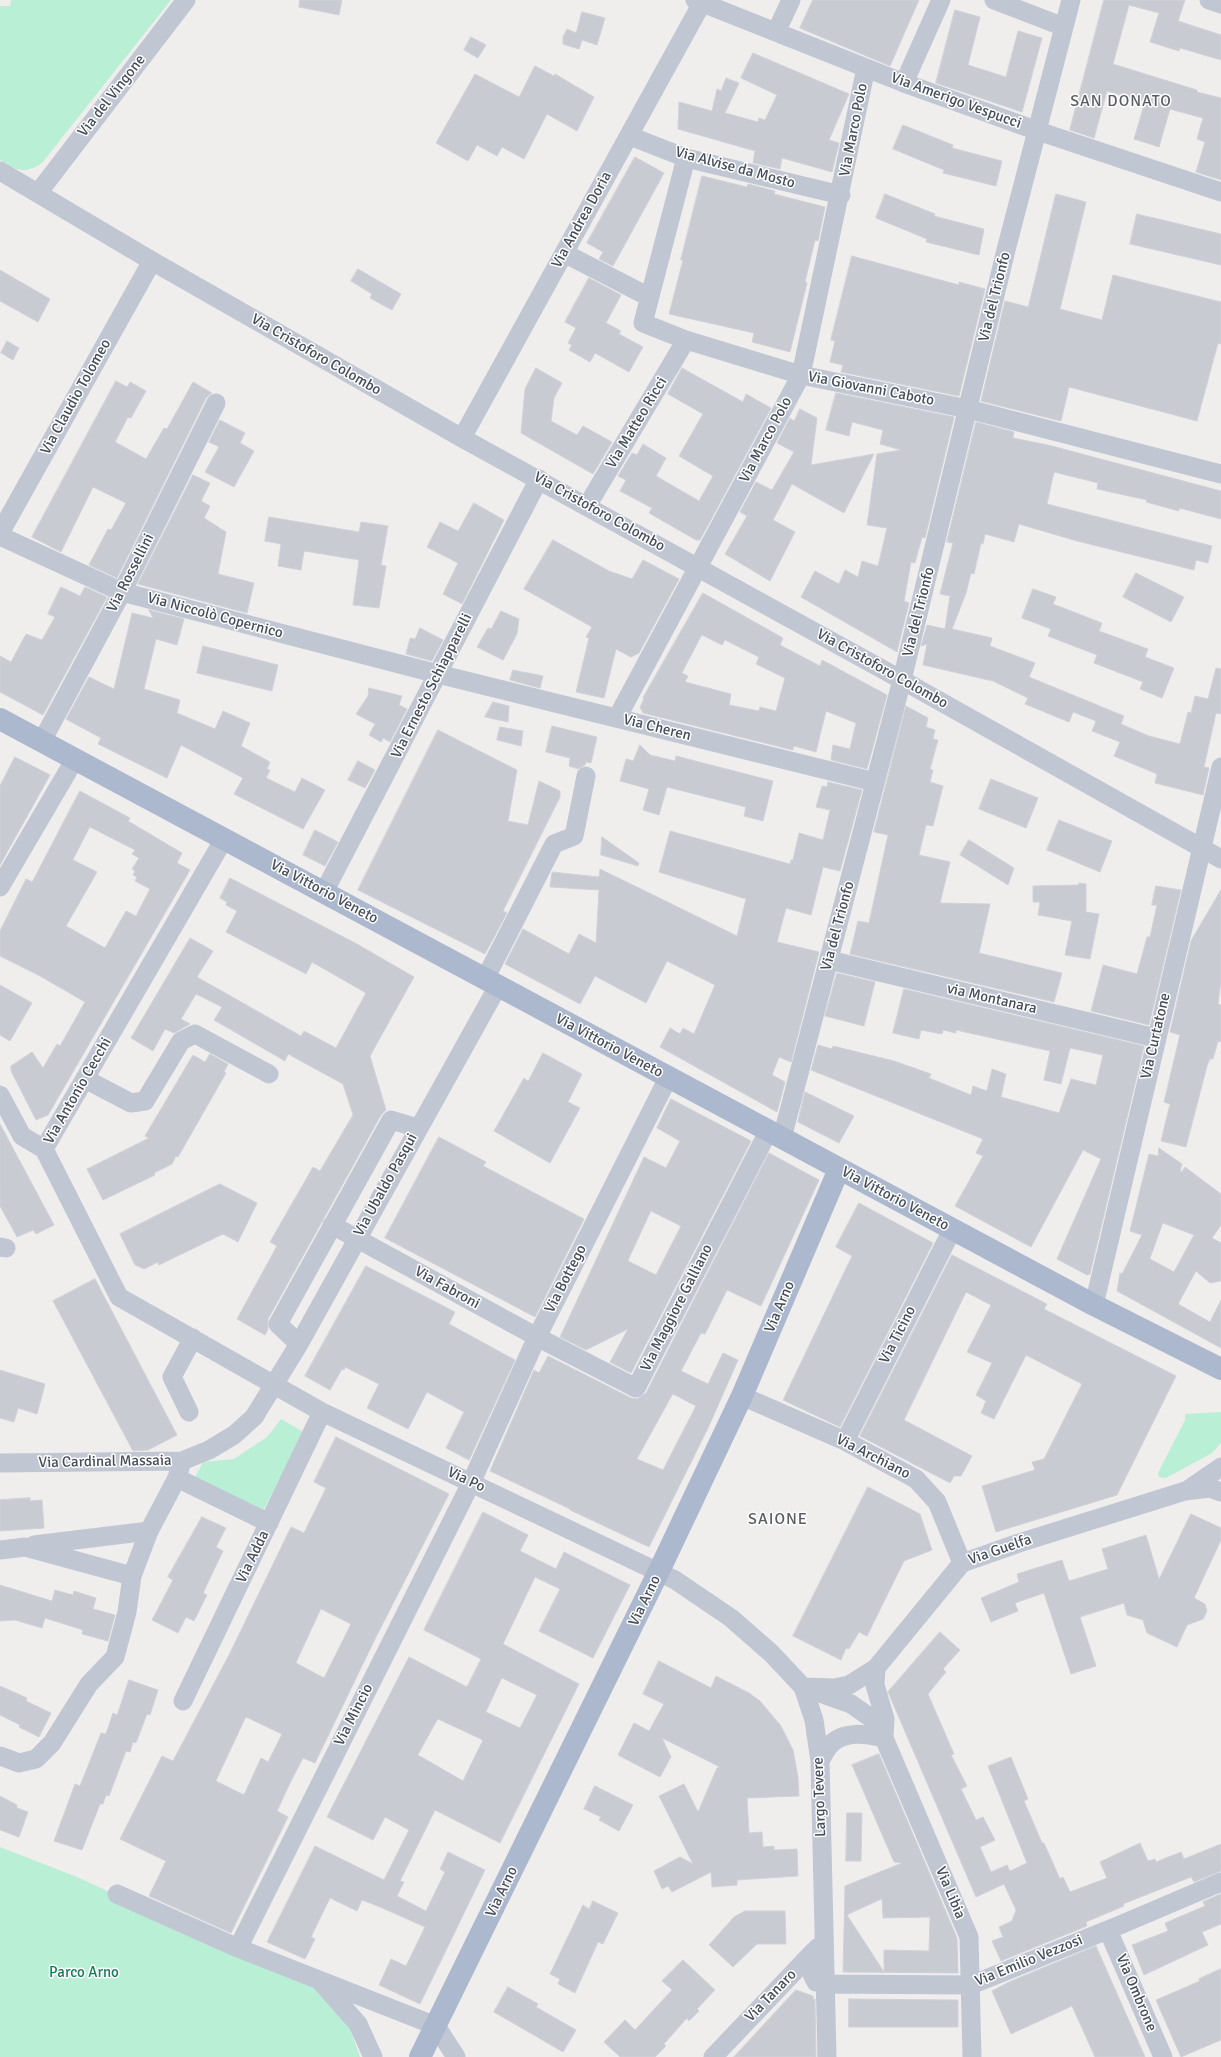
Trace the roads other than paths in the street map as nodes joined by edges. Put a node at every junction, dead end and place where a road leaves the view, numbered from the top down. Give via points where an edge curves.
1 (186, 0) edge
2 (791, 0) edge
3 (941, 0) edge
4 (994, 0) edge
5 (1071, 0) edge
6 (1209, 0) edge
7 (699, 2) edge
8 (1221, 4) edge
9 (1064, 26) junction
10 (776, 32) junction
11 (866, 68) junction
12 (904, 83) junction
13 (1038, 130) junction
14 (630, 136) junction
15 (686, 158) junction
16 (0, 171) edge
17 (1221, 192) edge
18 (38, 193) junction
19 (841, 195) junction
20 (564, 253) junction
21 (152, 261) junction
22 (649, 297) junction
23 (686, 340) junction
24 (801, 375) junction
25 (216, 403) dead end
26 (968, 409) junction
27 (462, 438) junction
28 (1221, 474) edge
29 (538, 479) junction
30 (587, 506) junction
31 (0, 533) edge
32 (0, 536) edge
33 (698, 567) junction
34 (122, 592) junction
35 (438, 674) junction
36 (902, 680) junction
37 (0, 718) edge
38 (617, 718) junction
39 (42, 741) junction
40 (75, 758) junction
41 (1221, 768) edge
42 (586, 776) dead end
43 (875, 782) junction
44 (224, 839) junction
45 (1201, 848) junction
46 (1221, 860) edge
47 (0, 887) edge
48 (324, 892) junction
49 (829, 960) junction
50 (491, 982) junction
51 (1156, 1038) junction
52 (269, 1074) dead end
53 (668, 1078) junction
54 (86, 1079) junction
55 (0, 1095) edge
56 (418, 1128) junction
57 (776, 1134) junction
58 (44, 1149) junction
59 (839, 1169) junction
60 (332, 1225) junction
61 (952, 1230) junction
62 (357, 1239) junction
63 (1094, 1305) junction
64 (537, 1337) junction
65 (193, 1338) junction
66 (299, 1344) junction
67 (1219, 1364) edge
68 (275, 1384) junction
69 (742, 1396) junction
70 (189, 1412) dead end
71 (322, 1412) junction
72 (845, 1441) junction
73 (0, 1463) edge
74 (1221, 1467) edge
75 (179, 1470) junction
76 (471, 1483) junction
77 (1185, 1491) junction
78 (1221, 1492) edge
79 (269, 1523) junction
80 (149, 1531) junction
81 (25, 1546) junction
82 (0, 1550) edge
83 (962, 1563) junction
84 (659, 1571) junction
85 (132, 1576) junction
86 (876, 1668) junction
87 (788, 1670) joint
88 (803, 1687) junction
89 (183, 1701) dead end
90 (884, 1738) junction
91 (0, 1756) edge
92 (820, 1761) junction
93 (1221, 1882) edge
94 (117, 1894) dead end
95 (1108, 1930) junction
96 (821, 1940) junction
97 (238, 1948) junction
98 (320, 1980) junction
99 (784, 1982) junction
100 (971, 1985) junction
101 (827, 1989) junction
102 (436, 2026) junction
103 (373, 2057) edge
104 (420, 2057) edge
105 (456, 2057) edge
106 (713, 2057) edge
107 (827, 2057) edge
108 (972, 2057) edge
109 (1163, 2057) edge

1 - 18 street, Via del Vingone
2 - 10 street
3 - 12 street
4 - 9 street
5 - 9 street, Via del Trionfo
6 - 8 street
7 - 10 street, Via Amerigo Vespucci
7 - 14 street, Via Andrea Doria
9 - 13 street, Via del Trionfo
10 - 11 street, Via Amerigo Vespucci
11 - 12 street, Via Amerigo Vespucci
11 - 19 street, Via Marco Polo
12 - 13 street, Via Amerigo Vespucci
13 - 17 street, Via Amerigo Vespucci
13 - 26 street, Via del Trionfo
14 - 15 street, Via Alvise da Mosto
14 - 20 street, Via Andrea Doria
15 - 19 street, Via Alvise da Mosto
15 - 22 street
16 - 18 street, Via Cristoforo Colombo
18 - 21 street, Via Cristoforo Colombo
19 - 24 street, Via Marco Polo
20 - 22 street
20 - 27 street, Via Andrea Doria
21 - 27 street, Via Cristoforo Colombo
21 - 31 street, Via Claudio Tolomeo
22 - 23 street, Via Giovanni Caboto via 643,322
23 - 24 street, Via Giovanni Caboto
23 - 30 street, Via Matteo Ricci
24 - 26 street, Via Giovanni Caboto
24 - 33 street, Via Marco Polo
25 - 34 street, Via Rossellini
26 - 28 street, Via Giovanni Caboto
26 - 36 street, Via del Trionfo
27 - 29 street, Via Cristoforo Colombo
29 - 30 street, Via Cristoforo Colombo
29 - 35 street, Via Ernesto Schiapparelli
30 - 33 street, Via Cristoforo Colombo
32 - 34 street, Via Niccolò Copernico
33 - 36 street, Via Cristoforo Colombo
33 - 38 street, Via Marco Polo
34 - 35 street, Via Niccolò Copernico
34 - 39 street, Via Rossellini
35 - 38 street, Via Cheren
35 - 48 street, Via Ernesto Schiapparelli
36 - 43 street, Via del Trionfo
36 - 45 street, Via Cristoforo Colombo
37 - 39 main road, Via Vittorio Veneto
38 - 43 street, Via Cheren
39 - 40 main road, Via Vittorio Veneto
40 - 44 main road, Via Vittorio Veneto
40 - 47 street
41 - 45 street, Via Curtatone
42 - 50 street, Via Ubaldo Pasqui via 574,836 554,844
43 - 49 street, Via del Trionfo
44 - 48 main road, Via Vittorio Veneto
44 - 54 street, Via Antonio Cecchi
45 - 46 street, Via Cristoforo Colombo
45 - 51 street, Via Curtatone
48 - 50 main road, Via Vittorio Veneto
49 - 51 street, via Montanara
49 - 57 street, Via del Trionfo
50 - 53 main road, Via Vittorio Veneto
50 - 56 street, Via Ubaldo Pasqui
51 - 63 street, Via Curtatone
52 - 54 street via 195,1034 181,1041 145,1101 132,1103
53 - 57 main road, Via Vittorio Veneto
53 - 64 street, Via Bottego
54 - 58 street, Via Antonio Cecchi
55 - 58 street via 22,1136
56 - 60 street via 391,1120
56 - 62 street, Via Ubaldo Pasqui
57 - 59 main road, Via Vittorio Veneto
57 - 64 street, Via Maggiore Galliano via 636,1388
58 - 65 street, Via Antonio Cecchi via 119,1297
59 - 61 main road, Via Vittorio Veneto
59 - 69 main road, Via Arno
60 - 62 street, Via Fabroni
60 - 66 street via 278,1324
61 - 63 main road, Via Vittorio Veneto
61 - 72 street, Via Ticino
62 - 64 street, Via Fabroni
62 - 66 street, Via Ubaldo Pasqui
63 - 67 main road, Via Vittorio Veneto
64 - 76 street, Via Bottego
65 - 68 street, Via Antonio Cecchi
65 - 70 street via 172,1377
66 - 68 street, Via Ubaldo Pasqui
68 - 71 street, Via Po
68 - 75 street, Via Cardinal Massaia via 254,1417 234,1435
69 - 72 street, Via Archiano
69 - 84 main road, Via Arno
71 - 76 street, Via Po
71 - 79 street, Via Adda
72 - 83 street, Via Archiano via 916,1479 937,1502
73 - 75 street, Via Cardinal Massaia
74 - 77 street
75 - 79 street
75 - 80 street
76 - 84 street, Via Po
76 - 97 street, Via Mincio
77 - 78 street, Via Guelfa via 1210,1488
77 - 83 street, Via Guelfa
79 - 89 street, Via Adda
80 - 81 street
80 - 85 street
81 - 82 street
81 - 85 street
83 - 86 street, Via Guelfa
84 - 87 street, Via Po via 731,1618
84 - 102 main road, Via Arno
85 - 91 street via 127,1612 115,1657 89,1684 52,1743 36,1760 19,1763
86 - 88 street, Via Guelfa via 849,1684 834,1688
86 - 90 street, Via Libia via 875,1685 885,1719
87 - 88 street, Largo Tevere
88 - 90 street, Via Libia via 851,1704 871,1718
88 - 92 street, Largo Tevere via 814,1720
90 - 92 street via 860,1732 841,1738 830,1744
90 - 100 street, Via Libia via 969,1937
92 - 96 street, Largo Tevere
93 - 95 street, Via Emilio Vezzosi
94 - 97 street
95 - 100 street, Via Emilio Vezzosi
95 - 109 street, Via Ombrone
96 - 99 street, Via Tanaro
96 - 101 street, Largo Tevere
97 - 98 street
98 - 102 street
98 - 103 street via 358,2024
99 - 101 street via 800,1982
99 - 106 street, Via Tanaro
100 - 101 street, Via Emilio Vezzosi
100 - 108 street, Via Libia
101 - 107 street, Largo Tevere
102 - 104 main road, Via Arno
102 - 105 street

